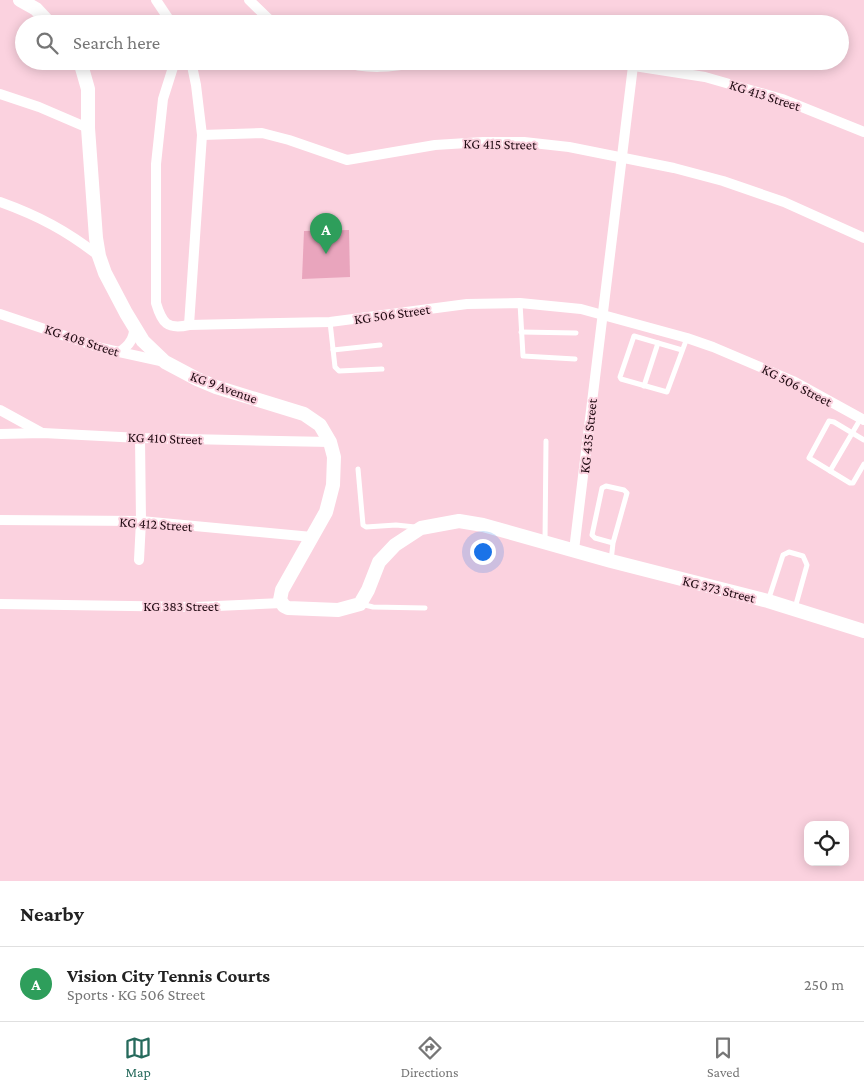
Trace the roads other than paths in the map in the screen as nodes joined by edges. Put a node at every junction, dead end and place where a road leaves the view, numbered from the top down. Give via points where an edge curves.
1 (20, 0) edge
2 (156, 0) edge
3 (249, 0) edge
4 (42, 15) edge
5 (166, 15) edge
6 (265, 15) edge
7 (83, 70) edge
8 (172, 70) edge
9 (193, 70) edge
10 (633, 70) edge
11 (661, 70) edge
12 (0, 94) edge
13 (88, 128) junction
14 (864, 132) edge
15 (202, 135) junction
16 (622, 157) junction
17 (0, 202) edge
18 (864, 238) edge
19 (100, 256) junction
20 (520, 303) junction
21 (0, 314) edge
22 (604, 314) junction
23 (330, 322) junction
24 (189, 325) junction
25 (134, 326) junction
26 (521, 332) junction
27 (576, 333) dead end
28 (687, 338) junction
29 (658, 343) junction
30 (380, 345) dead end
31 (333, 350) junction
32 (682, 350) junction
33 (119, 352) junction
34 (575, 359) dead end
35 (164, 362) junction
36 (382, 369) dead end
37 (644, 386) junction
38 (0, 410) edge
39 (863, 419) edge
40 (43, 433) junction
41 (853, 433) junction
42 (0, 434) edge
43 (140, 438) junction
44 (864, 440) edge
45 (546, 441) dead end
46 (330, 442) junction
47 (864, 464) edge
48 (358, 468) dead end
49 (830, 471) junction
50 (0, 520) edge
51 (141, 521) junction
52 (421, 528) junction
53 (312, 537) junction
54 (545, 542) junction
55 (613, 543) junction
56 (574, 550) junction
57 (139, 560) dead end
58 (611, 561) junction
59 (768, 601) junction
60 (282, 603) junction
61 (0, 604) edge
62 (360, 604) junction
63 (425, 608) dead end
64 (794, 610) junction
65 (864, 631) edge

1 - 4 main road
2 - 5 street
3 - 6 street
7 - 13 main road, KG 9 Avenue via 88,89
8 - 24 street, KG 506 Street via 163,100 156,164 156,303 163,321 175,327
9 - 15 street
10 - 16 street, KG 435 Street
11 - 14 street, KG 413 Street via 704,76 782,99
12 - 13 street
13 - 19 main road, KG 9 Avenue
15 - 16 street, KG 415 Street via 262,133 347,160 435,145 483,142 524,142
15 - 24 street
16 - 18 street, KG 415 Street via 723,181 784,202
16 - 22 street, KG 435 Street
17 - 19 street via 54,225
19 - 25 main road, KG 9 Avenue
20 - 22 street, KG 506 Street
20 - 23 street, KG 506 Street via 467,304
20 - 26 lane
21 - 33 street, KG 408 Street
22 - 28 street, KG 506 Street
22 - 56 street, KG 435 Street
23 - 24 street, KG 506 Street
23 - 31 lane
25 - 33 street via 132,340
25 - 35 main road, KG 9 Avenue via 143,341
26 - 27 lane
26 - 34 lane via 523,356
28 - 32 lane
28 - 39 street, KG 506 Street via 761,366
29 - 32 lane
29 - 37 lane
29 - 37 lane via 637,336 632,338 620,377
30 - 31 lane
31 - 36 lane via 335,367 339,372
32 - 37 lane via 667,392
33 - 35 street, KG 408 Street
35 - 46 main road, KG 9 Avenue via 216,387 304,414 320,425
38 - 40 street
39 - 41 lane
40 - 42 street, KG 410 Street
40 - 43 street, KG 410 Street
41 - 44 lane
41 - 49 lane
41 - 49 lane via 829,421 809,458
43 - 46 street, KG 410 Street
43 - 51 street
45 - 54 lane
46 - 53 main road, KG 9 Avenue via 334,456 333,485 326,512
47 - 49 lane via 853,483
48 - 52 lane via 364,526
50 - 51 street, KG 412 Street
51 - 53 street, KG 412 Street
51 - 57 street
52 - 54 main road via 459,521
52 - 62 main road via 395,545 379,562
53 - 60 main road, KG 9 Avenue via 284,584 280,596
54 - 56 main road
55 - 55 lane via 592,535 602,488 606,486 624,490 627,494
55 - 58 lane
56 - 58 main road, KG 373 Street
58 - 59 main road, KG 373 Street
59 - 64 main road, KG 373 Street
59 - 64 lane via 783,556 789,552 803,556 807,565
60 - 61 street, KG 383 Street via 195,607
60 - 62 main road, KG 383 Street via 288,608 338,610
62 - 63 lane
64 - 65 main road, KG 373 Street

